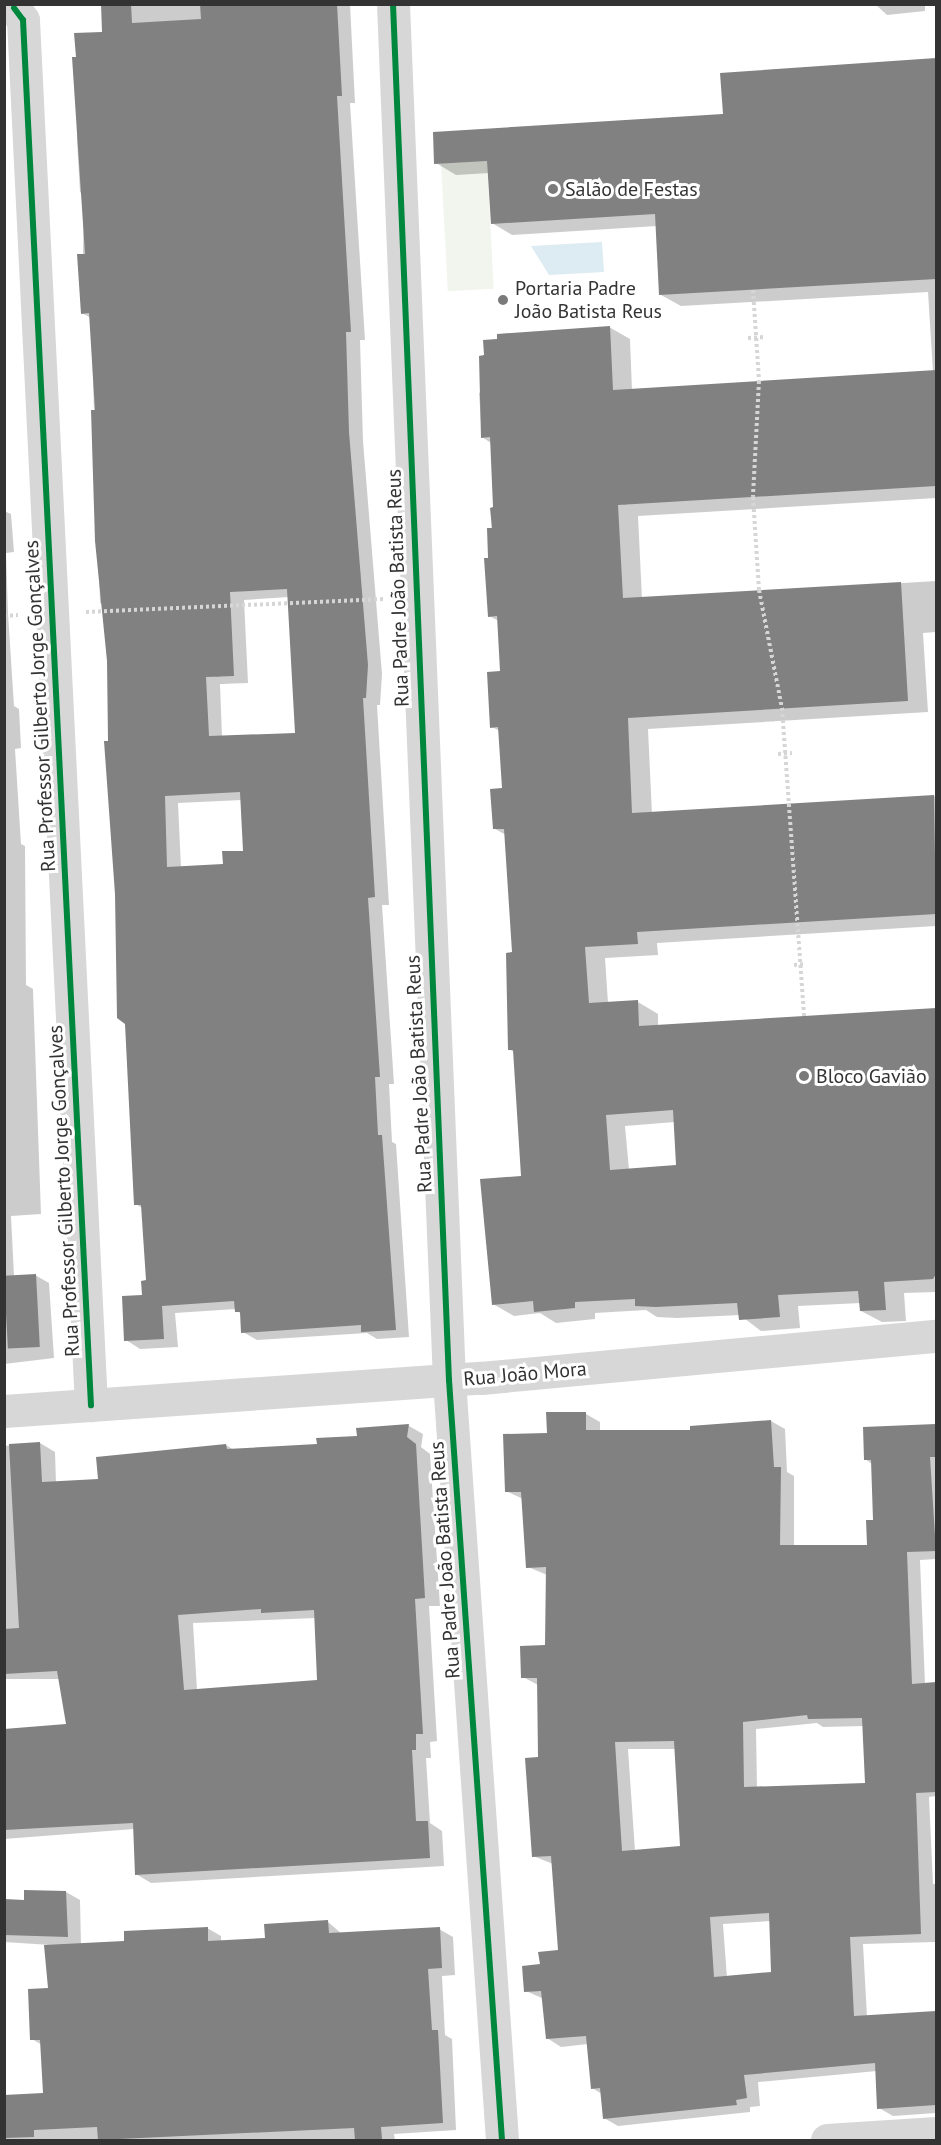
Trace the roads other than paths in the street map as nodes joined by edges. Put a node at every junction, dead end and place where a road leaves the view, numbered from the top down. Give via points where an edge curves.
1 (393, 4) edge
2 (9, 7) edge
3 (936, 1336) edge
4 (449, 1380) junction
5 (91, 1405) junction
6 (4, 1411) edge
7 (936, 2133) edge
8 (502, 2140) edge
9 (827, 2140) edge

1 - 4 street, Rua Padre João Batista Reus
2 - 5 street, Rua Professor Gilberto Jorge Gonçalves via 23,20
3 - 4 street, Rua João Mora
4 - 5 street, Rua João Mora
4 - 8 street, Rua Padre João Batista Reus
5 - 6 street, Rua João Mora
7 - 9 street

